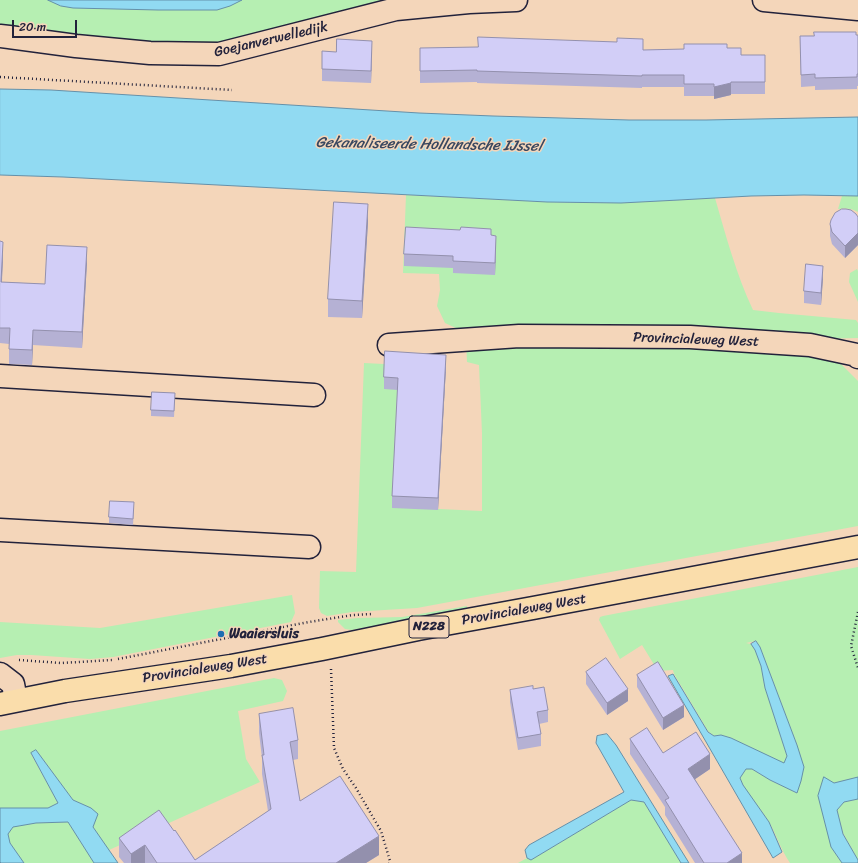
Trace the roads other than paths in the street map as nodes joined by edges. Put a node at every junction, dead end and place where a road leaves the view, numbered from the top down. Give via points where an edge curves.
1 (516, 0) edge
2 (764, 0) edge
3 (858, 9) edge
4 (0, 36) edge
5 (389, 345) dead end
6 (858, 357) edge
7 (0, 376) edge
8 (314, 395) dead end
9 (0, 530) edge
10 (309, 547) dead end
11 (858, 547) edge
12 (0, 674) edge
13 (8, 702) edge

1 - 4 street, Goejanverwelledijk via 396,9 219,54 150,53
2 - 3 street
5 - 6 street, Provincialeweg West via 519,336 690,337 810,345
7 - 8 street
9 - 10 street
11 - 13 main road, Provincialeweg West / N228 via 418,629 314,651
12 - 13 street via 13,684

